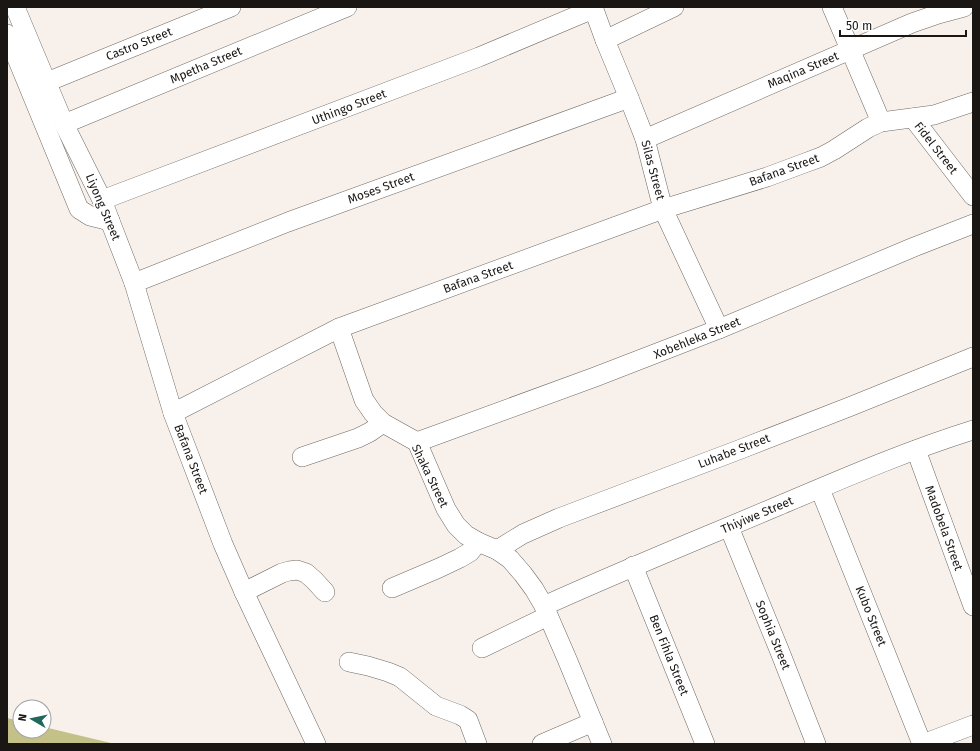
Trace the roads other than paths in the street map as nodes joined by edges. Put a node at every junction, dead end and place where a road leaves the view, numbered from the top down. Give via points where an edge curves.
1 (231, 7) edge
2 (347, 7) edge
3 (674, 7) edge
4 (832, 7) edge
5 (964, 7) edge
6 (18, 8) edge
7 (593, 8) edge
8 (7, 34) edge
9 (605, 40) junction
10 (850, 50) junction
11 (47, 82) junction
12 (629, 98) junction
13 (973, 102) edge
14 (913, 118) junction
15 (882, 122) junction
16 (64, 124) junction
17 (644, 139) junction
18 (973, 196) edge
19 (102, 200) junction
20 (663, 209) junction
21 (110, 221) junction
22 (973, 224) edge
23 (134, 283) junction
24 (339, 328) junction
25 (719, 330) junction
26 (973, 357) edge
27 (173, 413) junction
28 (383, 423) junction
29 (973, 430) edge
30 (416, 442) junction
31 (916, 450) junction
32 (302, 457) dead end
33 (820, 489) junction
34 (728, 527) junction
35 (478, 542) junction
36 (497, 550) junction
37 (633, 566) junction
38 (392, 588) dead end
39 (244, 592) junction
40 (325, 592) dead end
41 (973, 606) edge
42 (546, 611) junction
43 (482, 648) dead end
44 (350, 662) dead end
45 (594, 722) junction
46 (973, 725) edge
47 (316, 744) edge
48 (477, 744) edge
49 (542, 744) edge
50 (602, 744) edge
51 (705, 744) edge
52 (816, 744) edge
53 (923, 744) edge

1 - 11 street, Castro Street
2 - 16 street, Mpetha Street
3 - 9 street
4 - 10 street
5 - 10 street, Maqina Street via 912,23
6 - 11 street, Liyong Street
7 - 9 street, Silas Street
7 - 19 street, Uthingo Street via 479,58
8 - 21 street via 79,209 90,216
9 - 12 street, Silas Street
10 - 15 street
10 - 17 street, Maqina Street
11 - 16 street, Liyong Street
12 - 17 street, Silas Street
12 - 23 street, Moses Street via 288,222
13 - 14 street, Bafana Street via 934,115
14 - 15 street, Bafana Street
14 - 18 street, Fidel Street
15 - 20 street, Bafana Street via 820,157 767,177
16 - 19 street, Liyong Street
17 - 20 street, Silas Street
19 - 21 street, Liyong Street
20 - 24 street, Bafana Street
20 - 25 street, Silas Street
21 - 23 street, Liyong Street
22 - 25 street, Xobehleka Street
23 - 27 street, Liyong Street
24 - 27 street, Bafana Street
24 - 28 street, Shaka Street via 364,400
25 - 30 street, Xobehleka Street
26 - 36 street, Luhabe Street via 559,518 523,534
27 - 39 street, Bafana Street
28 - 30 street, Shaka Street
28 - 32 street via 358,438
29 - 31 street, Thiyiwe Street
30 - 35 street, Shaka Street via 446,509 456,525
31 - 33 street, Thiyiwe Street
31 - 41 street, Madobela Street
33 - 34 street, Thiyiwe Street
33 - 53 street, Kubo Street
34 - 37 street, Thiyiwe Street
34 - 52 street, Sophia Street
35 - 36 street, Shaka Street
35 - 38 street via 470,552 460,558
36 - 42 street, Shaka Street via 510,559 523,574
37 - 42 street, Thiyiwe Street
37 - 51 street, Ben Fihla Street
39 - 40 street via 282,573 297,570 306,573
39 - 47 street, Bafana Street
42 - 43 street
42 - 45 street, Shaka Street
44 - 48 street via 400,677 436,706 468,720
45 - 49 street
45 - 50 street, Shaka Street
46 - 53 street

